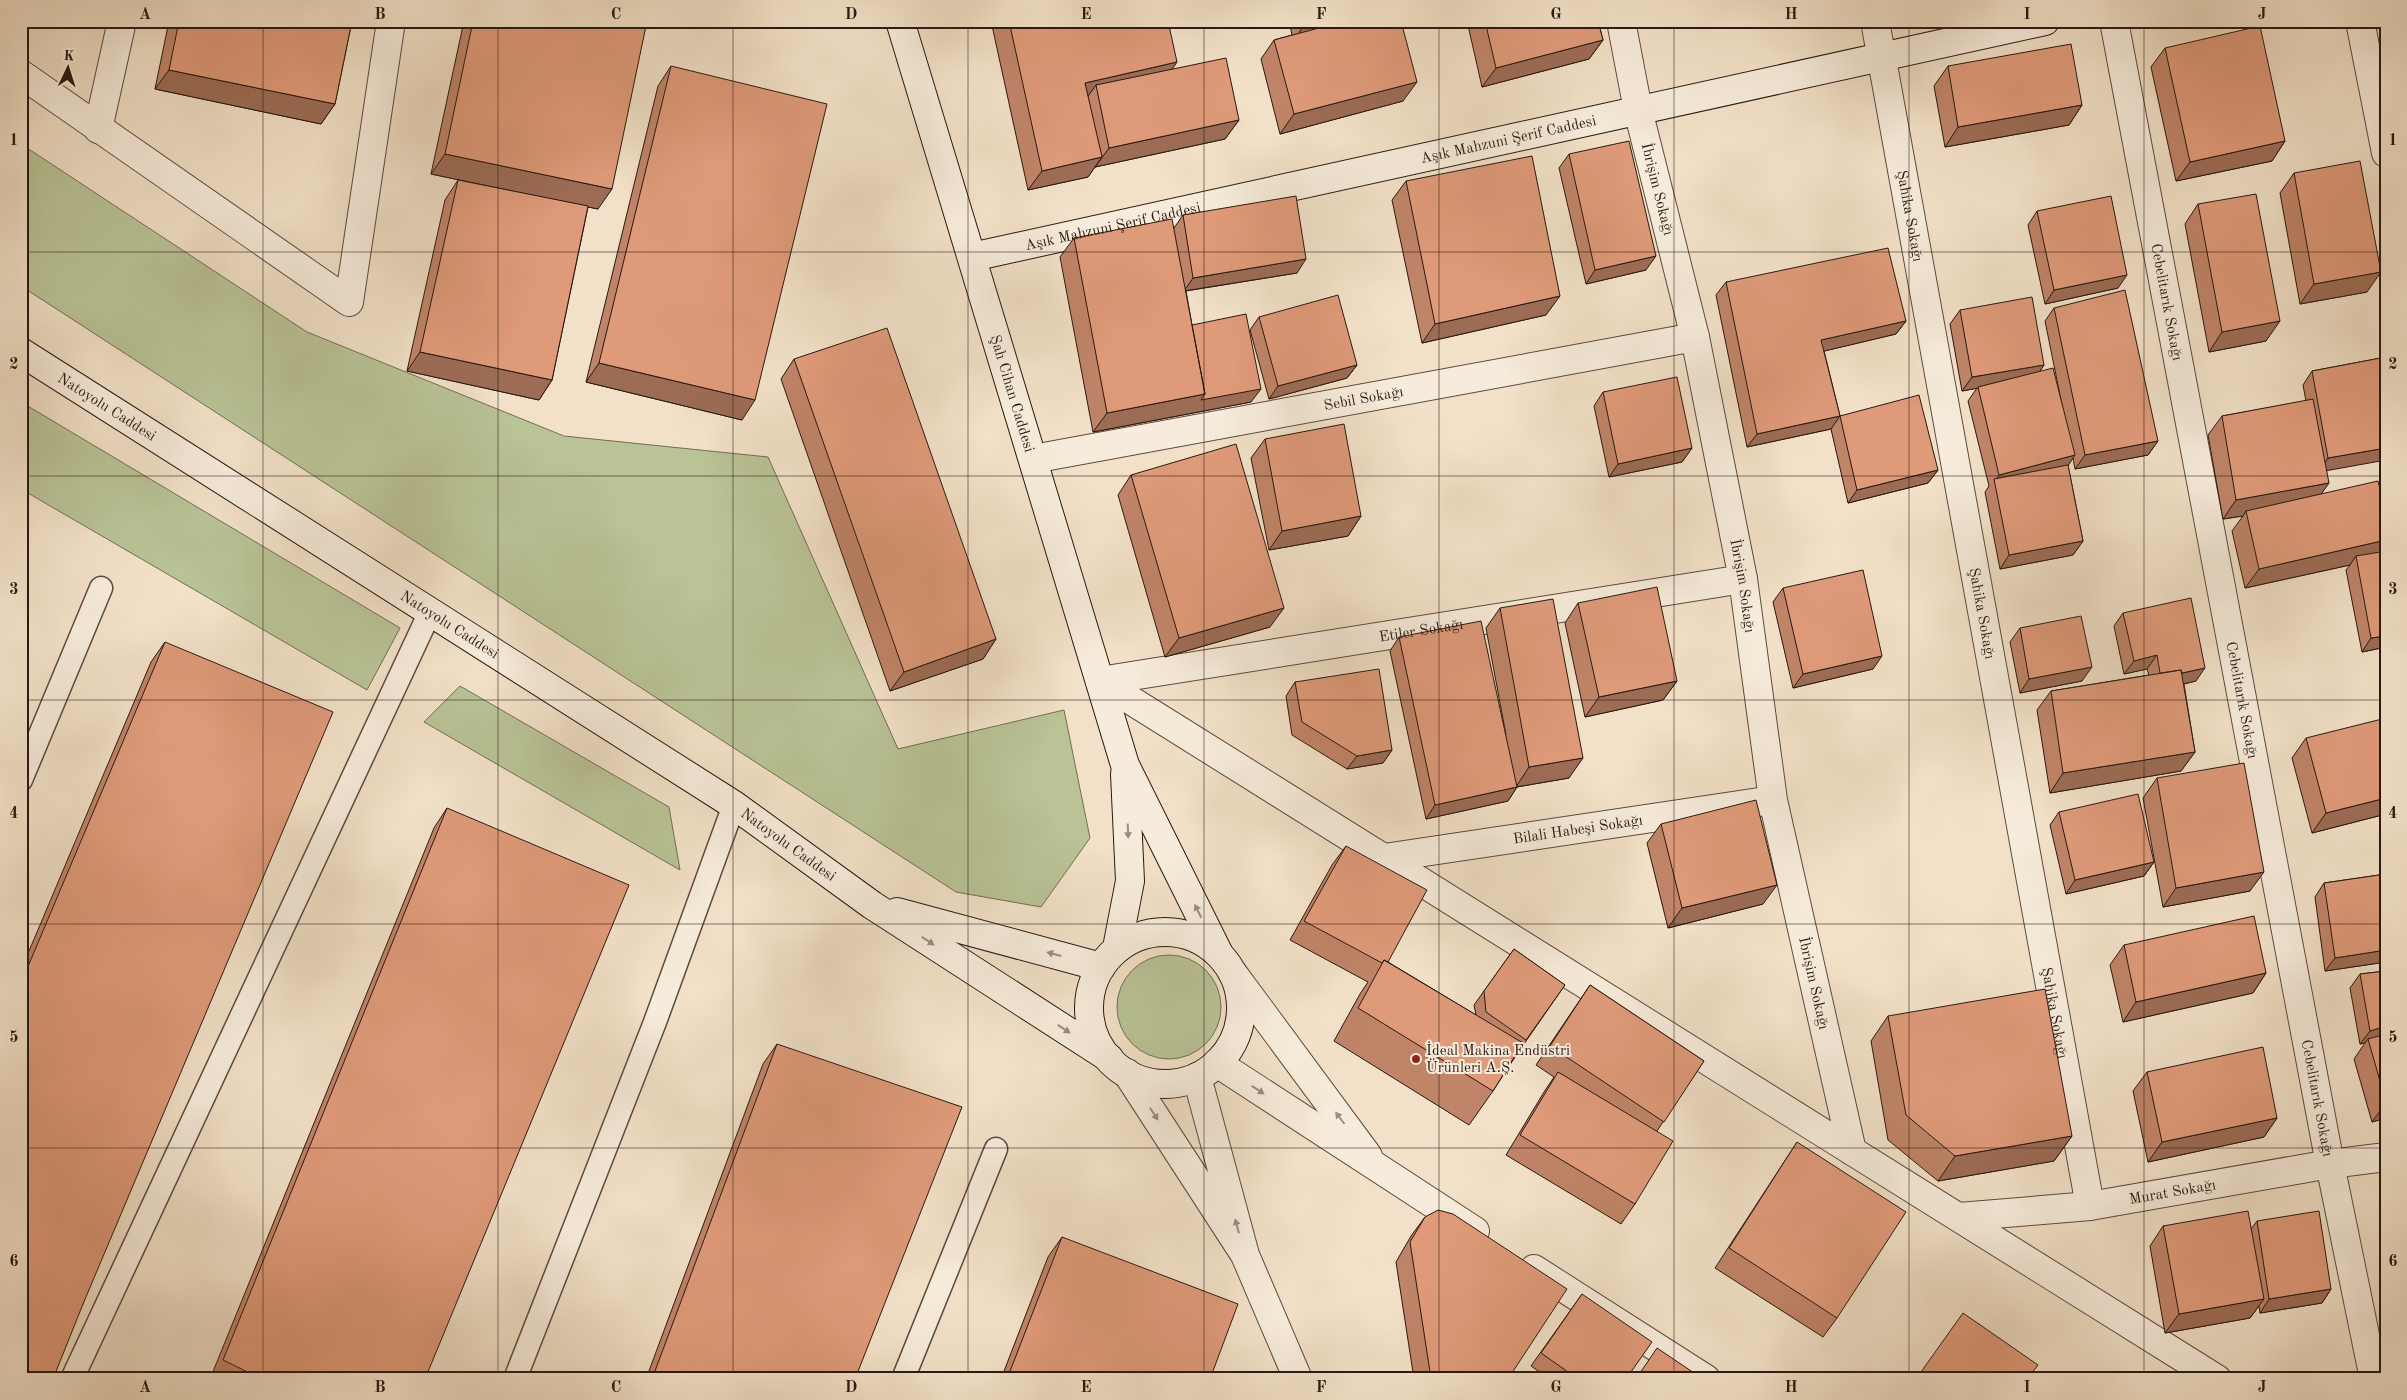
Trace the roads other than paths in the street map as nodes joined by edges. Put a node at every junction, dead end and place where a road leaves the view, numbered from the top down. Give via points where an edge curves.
1 (122, 21) edge
2 (392, 21) edge
3 (900, 21) edge
4 (1622, 21) edge
5 (1876, 21) edge
6 (2045, 21) edge
7 (2114, 21) edge
8 (2360, 21) edge
9 (1882, 56) junction
10 (21, 74) edge
11 (1638, 110) junction
12 (98, 129) junction
13 (2386, 153) edge
14 (972, 257) junction
15 (1695, 337) junction
16 (21, 352) edge
17 (1033, 459) junction
18 (1743, 579) junction
19 (101, 588) dead end
20 (430, 612) junction
21 (1100, 681) junction
22 (1125, 765) junction
23 (21, 780) edge
24 (1773, 800) junction
25 (734, 805) junction
26 (1384, 858) junction
27 (872, 905) junction
28 (1109, 958) junction
29 (1226, 963) junction
30 (1118, 1066) junction
31 (1207, 1070) junction
32 (996, 1149) dead end
33 (1852, 1151) junction
34 (2386, 1157) edge
35 (2330, 1164) junction
36 (1380, 1171) junction
37 (2090, 1206) junction
38 (1959, 1217) junction
39 (1245, 1255) junction
40 (72, 1379) edge
41 (515, 1379) edge
42 (903, 1379) edge
43 (1298, 1379) edge
44 (1706, 1379) edge
45 (2217, 1379) edge
46 (2374, 1379) edge

1 - 12 street
2 - 12 street via 349,302
3 - 14 street, Şah Cihan Caddesi
4 - 11 street, İbrişim Sokağı
5 - 9 street, Şahika Sokağı
6 - 9 street, Aşık Mahzuni Şerif Caddesi
7 - 35 street, Cebelitarık Sokağı
8 - 13 street
9 - 11 street, Aşık Mahzuni Şerif Caddesi
9 - 37 street, Şahika Sokağı
10 - 12 street
11 - 14 street, Aşık Mahzuni Şerif Caddesi
11 - 15 street, İbrişim Sokağı
14 - 17 street, Şah Cihan Caddesi
15 - 17 street, Sebil Sokağı
15 - 18 street, İbrişim Sokağı
16 - 20 street, Natoyolu Caddesi
17 - 21 street, Şah Cihan Caddesi
18 - 21 street, Etiler Sokağı
18 - 24 street, İbrişim Sokağı
19 - 23 lane
20 - 25 street, Natoyolu Caddesi
20 - 40 lane
21 - 22 street, Şah Cihan Caddesi
21 - 26 street
22 -> 28 street via 1130,881
29 -> 22 street
24 - 26 street, Bilali Habeşi Sokağı
24 - 33 street, İbrişim Sokağı
25 - 27 street, Natoyolu Caddesi
25 - 41 lane via 655,1022
26 - 33 street
28 -> 27 street
27 -> 30 street, Natoyolu Caddesi
28 - 29 street via 1136,937 1158,932 1180,933 1202,941
28 - 30 street via 1091,990 1089,1014 1095,1038
29 - 31 street via 1241,995 1240,1021 1233,1044
36 -> 29 street
30 - 31 street via 1150,1082 1174,1083
30 -> 39 street
31 -> 36 street
39 -> 31 street
32 - 42 lane
33 - 38 street
34 - 35 street, Murat Sokağı
35 - 37 street, Murat Sokağı
35 - 46 street, Cebelitarık Sokağı
36 - 44 street
37 - 38 street, Murat Sokağı
38 - 45 street
39 - 43 street

